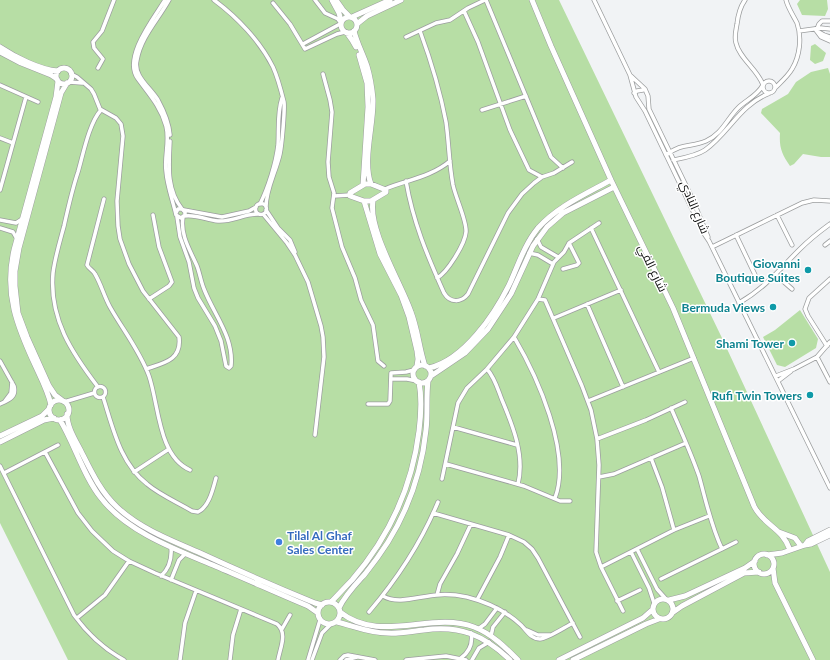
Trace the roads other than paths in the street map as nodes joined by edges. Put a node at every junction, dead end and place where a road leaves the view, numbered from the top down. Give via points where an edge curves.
1 (114, 0) edge
2 (165, 0) edge
3 (169, 0) edge
4 (214, 0) edge
5 (315, 0) edge
6 (332, 0) edge
7 (336, 0) edge
8 (390, 0) edge
9 (401, 0) edge
10 (485, 0) edge
11 (532, 0) edge
12 (594, 0) edge
13 (746, 0) edge
14 (786, 0) edge
15 (273, 3) dead end
16 (464, 11) junction
17 (351, 17) junction
18 (830, 21) edge
19 (341, 23) junction
20 (357, 24) junction
21 (816, 29) junction
22 (830, 29) edge
23 (354, 31) junction
24 (420, 31) junction
25 (799, 31) junction
26 (346, 33) junction
27 (406, 37) dead end
28 (830, 37) edge
29 (830, 41) edge
30 (303, 44) junction
31 (0, 47) edge
32 (0, 52) edge
33 (98, 68) dead end
34 (58, 71) junction
35 (71, 74) junction
36 (323, 74) dead end
37 (758, 74) junction
38 (630, 75) junction
39 (786, 77) junction
40 (57, 80) junction
41 (635, 80) junction
42 (771, 81) junction
43 (68, 82) junction
44 (83, 83) junction
45 (0, 85) edge
46 (763, 85) junction
47 (775, 88) junction
48 (643, 90) junction
49 (634, 93) junction
50 (770, 93) junction
51 (526, 96) junction
52 (26, 97) junction
53 (38, 102) dead end
54 (501, 105) junction
55 (101, 110) junction
56 (482, 110) dead end
57 (649, 110) junction
58 (0, 138) edge
59 (13, 143) junction
60 (670, 152) junction
61 (666, 155) junction
62 (674, 160) junction
63 (450, 161) junction
64 (670, 161) junction
65 (572, 162) dead end
66 (563, 168) junction
67 (542, 177) junction
68 (612, 180) junction
69 (406, 181) junction
70 (363, 184) junction
71 (371, 184) junction
72 (269, 186) junction
73 (614, 187) junction
74 (385, 189) junction
75 (0, 190) edge
76 (350, 195) junction
77 (334, 196) junction
78 (104, 199) dead end
79 (364, 201) junction
80 (373, 201) junction
81 (830, 201) edge
82 (258, 206) junction
83 (266, 208) junction
84 (183, 210) junction
85 (258, 214) junction
86 (263, 214) junction
87 (153, 215) dead end
88 (176, 215) junction
89 (777, 215) junction
90 (184, 216) junction
91 (23, 219) junction
92 (0, 220) edge
93 (599, 223) dead end
94 (830, 224) edge
95 (0, 228) edge
96 (591, 228) junction
97 (736, 235) junction
98 (284, 236) junction
99 (537, 239) junction
100 (17, 240) junction
101 (709, 242) junction
102 (830, 242) edge
103 (569, 243) junction
104 (792, 244) dead end
105 (825, 245) dead end
106 (712, 247) junction
107 (529, 253) junction
108 (558, 257) junction
109 (553, 264) junction
110 (563, 269) dead end
111 (776, 275) junction
112 (437, 278) junction
113 (757, 279) dead end
114 (830, 279) edge
115 (621, 290) junction
116 (792, 290) dead end
117 (149, 299) junction
118 (538, 299) junction
119 (740, 303) junction
120 (587, 304) junction
121 (554, 318) junction
122 (514, 337) junction
123 (828, 344) edge
124 (817, 356) junction
125 (694, 358) junction
126 (0, 361) edge
127 (384, 366) dead end
128 (427, 366) junction
129 (416, 368) junction
130 (146, 369) junction
131 (488, 370) junction
132 (659, 372) junction
133 (431, 376) junction
134 (777, 378) junction
135 (391, 379) junction
136 (428, 381) junction
137 (418, 382) junction
138 (830, 382) edge
139 (98, 387) junction
140 (623, 387) junction
141 (94, 393) junction
142 (103, 397) junction
143 (588, 401) junction
144 (63, 402) junction
145 (685, 402) dead end
146 (0, 404) edge
147 (368, 404) dead end
148 (50, 407) junction
149 (671, 408) junction
150 (67, 414) junction
151 (54, 418) junction
152 (60, 420) junction
153 (453, 427) junction
154 (316, 435) dead end
155 (0, 436) edge
156 (597, 439) junction
157 (0, 442) edge
158 (686, 443) junction
159 (58, 445) dead end
160 (517, 445) junction
161 (169, 449) junction
162 (46, 452) junction
163 (651, 458) junction
164 (446, 464) junction
165 (0, 466) edge
166 (190, 470) dead end
167 (134, 472) junction
168 (4, 473) junction
169 (599, 477) junction
170 (216, 478) dead end
171 (442, 479) dead end
172 (518, 484) junction
173 (830, 488) edge
174 (554, 498) junction
175 (570, 501) dead end
176 (438, 502) dead end
177 (433, 513) junction
178 (709, 516) junction
179 (471, 524) junction
180 (674, 530) junction
181 (830, 530) edge
182 (778, 531) junction
183 (509, 535) junction
184 (830, 535) edge
185 (736, 542) dead end
186 (803, 546) junction
187 (171, 547) junction
188 (637, 549) junction
189 (722, 550) junction
190 (790, 550) junction
191 (631, 552) junction
192 (186, 553) junction
193 (782, 553) junction
194 (768, 555) junction
195 (129, 561) junction
196 (755, 561) junction
197 (169, 564) junction
198 (774, 566) junction
199 (175, 567) junction
200 (601, 567) junction
201 (761, 573) junction
202 (161, 576) junction
203 (661, 579) dead end
204 (171, 580) junction
205 (775, 583) junction
206 (640, 590) dead end
207 (196, 591) junction
208 (437, 595) junction
209 (383, 596) junction
210 (667, 599) junction
211 (477, 600) junction
212 (618, 601) junction
213 (331, 602) junction
214 (654, 603) junction
215 (322, 605) junction
216 (497, 608) junction
217 (241, 609) junction
218 (340, 610) junction
219 (652, 610) junction
220 (623, 611) dead end
221 (369, 612) dead end
222 (505, 612) junction
223 (672, 613) junction
224 (318, 614) junction
225 (290, 615) dead end
226 (76, 618) junction
227 (659, 619) junction
228 (320, 620) junction
229 (488, 620) junction
230 (337, 622) junction
231 (573, 623) junction
232 (330, 625) junction
233 (495, 625) junction
234 (282, 629) junction
235 (478, 629) junction
236 (471, 633) junction
237 (491, 636) junction
238 (580, 637) dead end
239 (489, 642) junction
240 (471, 644) junction
241 (479, 648) junction
242 (467, 653) junction
243 (358, 657) junction
244 (461, 658) junction
245 (473, 658) edge
246 (123, 660) edge
247 (180, 660) edge
248 (230, 660) edge
249 (278, 660) edge
250 (308, 660) edge
251 (312, 660) edge
252 (340, 660) edge
253 (346, 660) edge
254 (375, 660) edge
255 (406, 660) edge
256 (466, 660) edge
257 (510, 660) edge
258 (518, 660) edge
259 (559, 660) edge
260 (573, 660) edge
261 (813, 660) edge

1 - 33 street via 102,31 93,42 102,59
2 - 88 street via 141,39 133,66 136,76 156,102 166,124 166,171
3 - 84 street via 145,38 136,66 139,76 157,98 167,120 170,134 170,179 176,200
4 - 72 street via 256,40 275,72 282,98 277,153
5 - 19 street via 325,13
6 - 19 street via 340,13
7 - 17 street
8 - 17 street
9 - 20 street via 367,16
10 - 16 street
10 - 51 street
11 - 68 street, شارع الفي
12 - 38 street, شارع النادي
13 - 37 street via 739,14 736,43
14 - 25 street
15 - 30 street
16 - 24 street via 450,20 436,23
16 - 54 street
17 - 19 street via 344,18
17 - 20 street
18 - 21 street via 822,21
19 - 26 street via 341,29
19 - 30 street
20 - 23 street
21 - 22 street
21 - 25 street
21 - 28 street
21 - 29 street via 821,38
23 - 26 street
23 - 71 street via 368,71 372,92 373,115 368,165
24 - 27 street
24 - 63 street via 440,94
25 - 39 street via 797,59
26 - 30 street via 337,34 306,49
26 - 70 street via 354,43 360,58 367,90 368,119
31 - 34 street via 43,68
32 - 40 street
34 - 35 street via 66,69
34 - 40 street
35 - 43 street
35 - 44 street
36 - 77 street via 332,112 328,168
37 - 42 street
37 - 46 street
38 - 41 street, شارع النادي
38 - 49 street, شارع النادي
39 - 42 street
39 - 47 street
40 - 43 street via 61,83
40 - 91 street via 56,97
41 - 48 street
41 - 57 street, شارع النادي via 645,89
42 - 46 street
42 - 47 street
43 - 44 street
43 - 144 street via 61,93 23,233 15,278 17,306 27,337 49,386
44 - 55 street via 93,92
45 - 52 street
46 - 50 street via 764,91
46 - 60 street via 754,96 738,108 714,136 703,142 679,146
47 - 50 street
48 - 49 street
48 - 57 street
49 - 61 street, شارع النادي
50 - 62 street via 744,108 704,150
51 - 54 street
51 - 66 street via 551,157
52 - 53 street
52 - 59 street
54 - 56 street
54 - 67 street via 529,170
55 - 117 street via 116,118 122,128 117,201 118,226 131,269
55 - 139 street via 93,122 76,178 55,259 53,280 57,313 65,337 76,358
57 - 60 street, شارع النادي
58 - 59 street
59 - 75 street
60 - 61 street
60 - 62 street, شارع النادي
61 - 64 street, شارع النادي
62 - 64 street
62 - 101 street, شارع النادي via 703,222
63 - 69 street via 433,172
63 - 112 street via 454,189 466,232 463,242 446,270
64 - 101 street, شارع النادي
65 - 66 street
66 - 67 street
67 - 112 street via 527,188 511,208 464,298 457,301 447,298
68 - 73 street, شارع الفي
68 - 128 street via 569,203 542,224 528,244 509,286 484,325 458,352 440,364
69 - 74 street
69 - 112 street via 418,231
70 - 71 street
70 - 76 street
71 - 74 street
72 - 82 street
72 - 83 street
73 - 99 street via 563,213
73 - 125 street, شارع الفي via 673,308
74 - 80 street via 386,192
76 - 77 street
76 - 79 street
77 - 127 street via 332,208 340,242 360,300 373,324 378,361
78 - 130 street via 88,265
79 - 80 street
79 - 129 street via 377,245 408,317 417,351
80 - 128 street via 380,240 411,310
81 - 89 street via 808,201
82 - 83 street via 263,204
82 - 84 street via 249,211 222,217
82 - 85 street
83 - 86 street
83 - 98 street
84 - 88 street via 178,209
84 - 90 street
85 - 86 street
85 - 90 street via 222,221
86 - 98 street
87 - 117 street via 158,247 172,282
88 - 90 street via 181,218
88 - 90 street via 194,288 215,326 226,366 229,368 232,358 228,342 184,239
89 - 97 street
89 - 104 street
91 - 92 street via 16,223
91 - 100 street
93 - 96 street
94 - 111 street via 805,244
95 - 100 street via 13,232
96 - 103 street
96 - 115 street
97 - 106 street
97 - 113 street
98 - 154 street via 311,292 323,337 323,367
99 - 107 street
99 - 108 street via 541,247
100 - 148 street via 11,276 13,305 19,330 48,394
101 - 106 street
102 - 105 street
103 - 108 street
103 - 110 street via 579,263
106 - 119 street
107 - 109 street
107 - 133 street via 511,294 488,329 466,353
108 - 109 street
109 - 118 street
111 - 116 street
111 - 119 street via 761,290
114 - 123 street via 809,298 806,308 808,316
115 - 120 street
115 - 132 street
117 - 130 street via 179,337 179,342 176,354 171,360
118 - 121 street via 545,300
118 - 122 street
119 - 134 street
120 - 121 street
120 - 140 street
121 - 143 street
122 - 131 street
122 - 174 street via 553,424 558,460 558,490
123 - 124 street
124 - 134 street
124 - 138 street
125 - 132 street
125 - 182 street, شارع الفي via 756,511
126 - 146 street via 12,382 11,393
128 - 129 street
128 - 133 street
129 - 135 street via 391,373
129 - 137 street via 413,376
130 - 161 street via 158,410 159,425
131 - 153 street via 462,395
131 - 160 street via 510,417
132 - 140 street
133 - 136 street
134 - 173 street
135 - 137 street
135 - 147 street via 389,404
136 - 137 street
136 - 218 street via 424,442 408,502 384,548 345,596
137 - 213 street via 418,437 415,458 403,497 391,525 376,549
139 - 141 street
139 - 142 street via 104,389
140 - 143 street
141 - 142 street via 98,398
141 - 144 street
142 - 167 street via 121,451
143 - 156 street
144 - 148 street via 56,401
144 - 150 street via 68,408
145 - 149 street
148 - 151 street via 50,415
148 - 155 street via 42,416
149 - 156 street
149 - 158 street
150 - 152 street
150 - 215 street via 74,437 98,483 113,503 132,519 158,534
151 - 152 street
151 - 157 street via 44,420
152 - 187 street via 101,499 112,511 138,530
153 - 160 street
153 - 164 street
156 - 169 street
158 - 163 street
158 - 178 street
159 - 162 street
160 - 172 street via 521,465
161 - 166 street via 179,464
161 - 167 street
162 - 168 street
162 - 195 street via 83,521 106,545
163 - 169 street via 614,474
163 - 180 street
164 - 171 street
164 - 172 street
165 - 168 street
167 - 170 street via 152,488 196,512 204,507
168 - 226 street
169 - 200 street via 596,546
172 - 174 street
174 - 175 street
176 - 177 street
177 - 179 street
177 - 209 street via 411,556
178 - 180 street
178 - 189 street
179 - 183 street
179 - 208 street via 440,584
180 - 188 street
181 - 186 street
182 - 186 street via 794,538
182 - 190 street via 784,536
183 - 211 street
183 - 231 street via 524,542 535,553
184 - 186 street
185 - 189 street
186 - 190 street
187 - 192 street
187 - 197 street
188 - 191 street
188 - 210 street via 657,589
189 - 203 street
190 - 193 street
191 - 200 street
191 - 214 street via 650,588
192 - 199 street
192 - 224 street via 308,606
193 - 194 street
193 - 198 street
194 - 196 street via 761,555
194 - 198 street
195 - 202 street
195 - 226 street via 105,595
196 - 201 street via 755,566
196 - 210 street via 685,596
197 - 199 street
197 - 202 street
198 - 201 street via 768,573
198 - 205 street
199 - 204 street
200 - 212 street
201 - 205 street
201 - 223 street via 744,574
202 - 204 street
204 - 207 street
205 - 261 street
206 - 212 street
207 - 217 street
207 - 247 street via 185,623
208 - 209 street via 396,600
208 - 211 street
209 - 221 street
210 - 214 street via 661,598
210 - 223 street via 673,606
211 - 216 street
212 - 220 street
213 - 215 street
213 - 218 street
214 - 219 street
215 - 224 street
216 - 222 street
216 - 229 street
217 - 234 street via 277,624
217 - 248 street
218 - 230 street
218 - 235 street via 352,620 372,626 394,627 444,622
219 - 227 street
219 - 259 street via 643,618
222 - 231 street via 536,639 544,639
222 - 233 street
223 - 227 street via 667,618
224 - 228 street
225 - 234 street
226 - 246 street via 107,649
227 - 260 street
228 - 232 street
228 - 250 street
229 - 233 street
229 - 235 street
230 - 232 street
230 - 236 street via 385,633 438,628
231 - 238 street
232 - 251 street via 322,633
233 - 237 street
234 - 249 street
235 - 237 street
236 - 239 street
236 - 240 street
237 - 258 street
239 - 241 street
239 - 257 street
240 - 241 street
240 - 242 street
241 - 245 street
242 - 244 street
242 - 245 street
243 - 252 street via 348,654
243 - 253 street
243 - 254 street
244 - 255 street via 440,656
244 - 256 street

